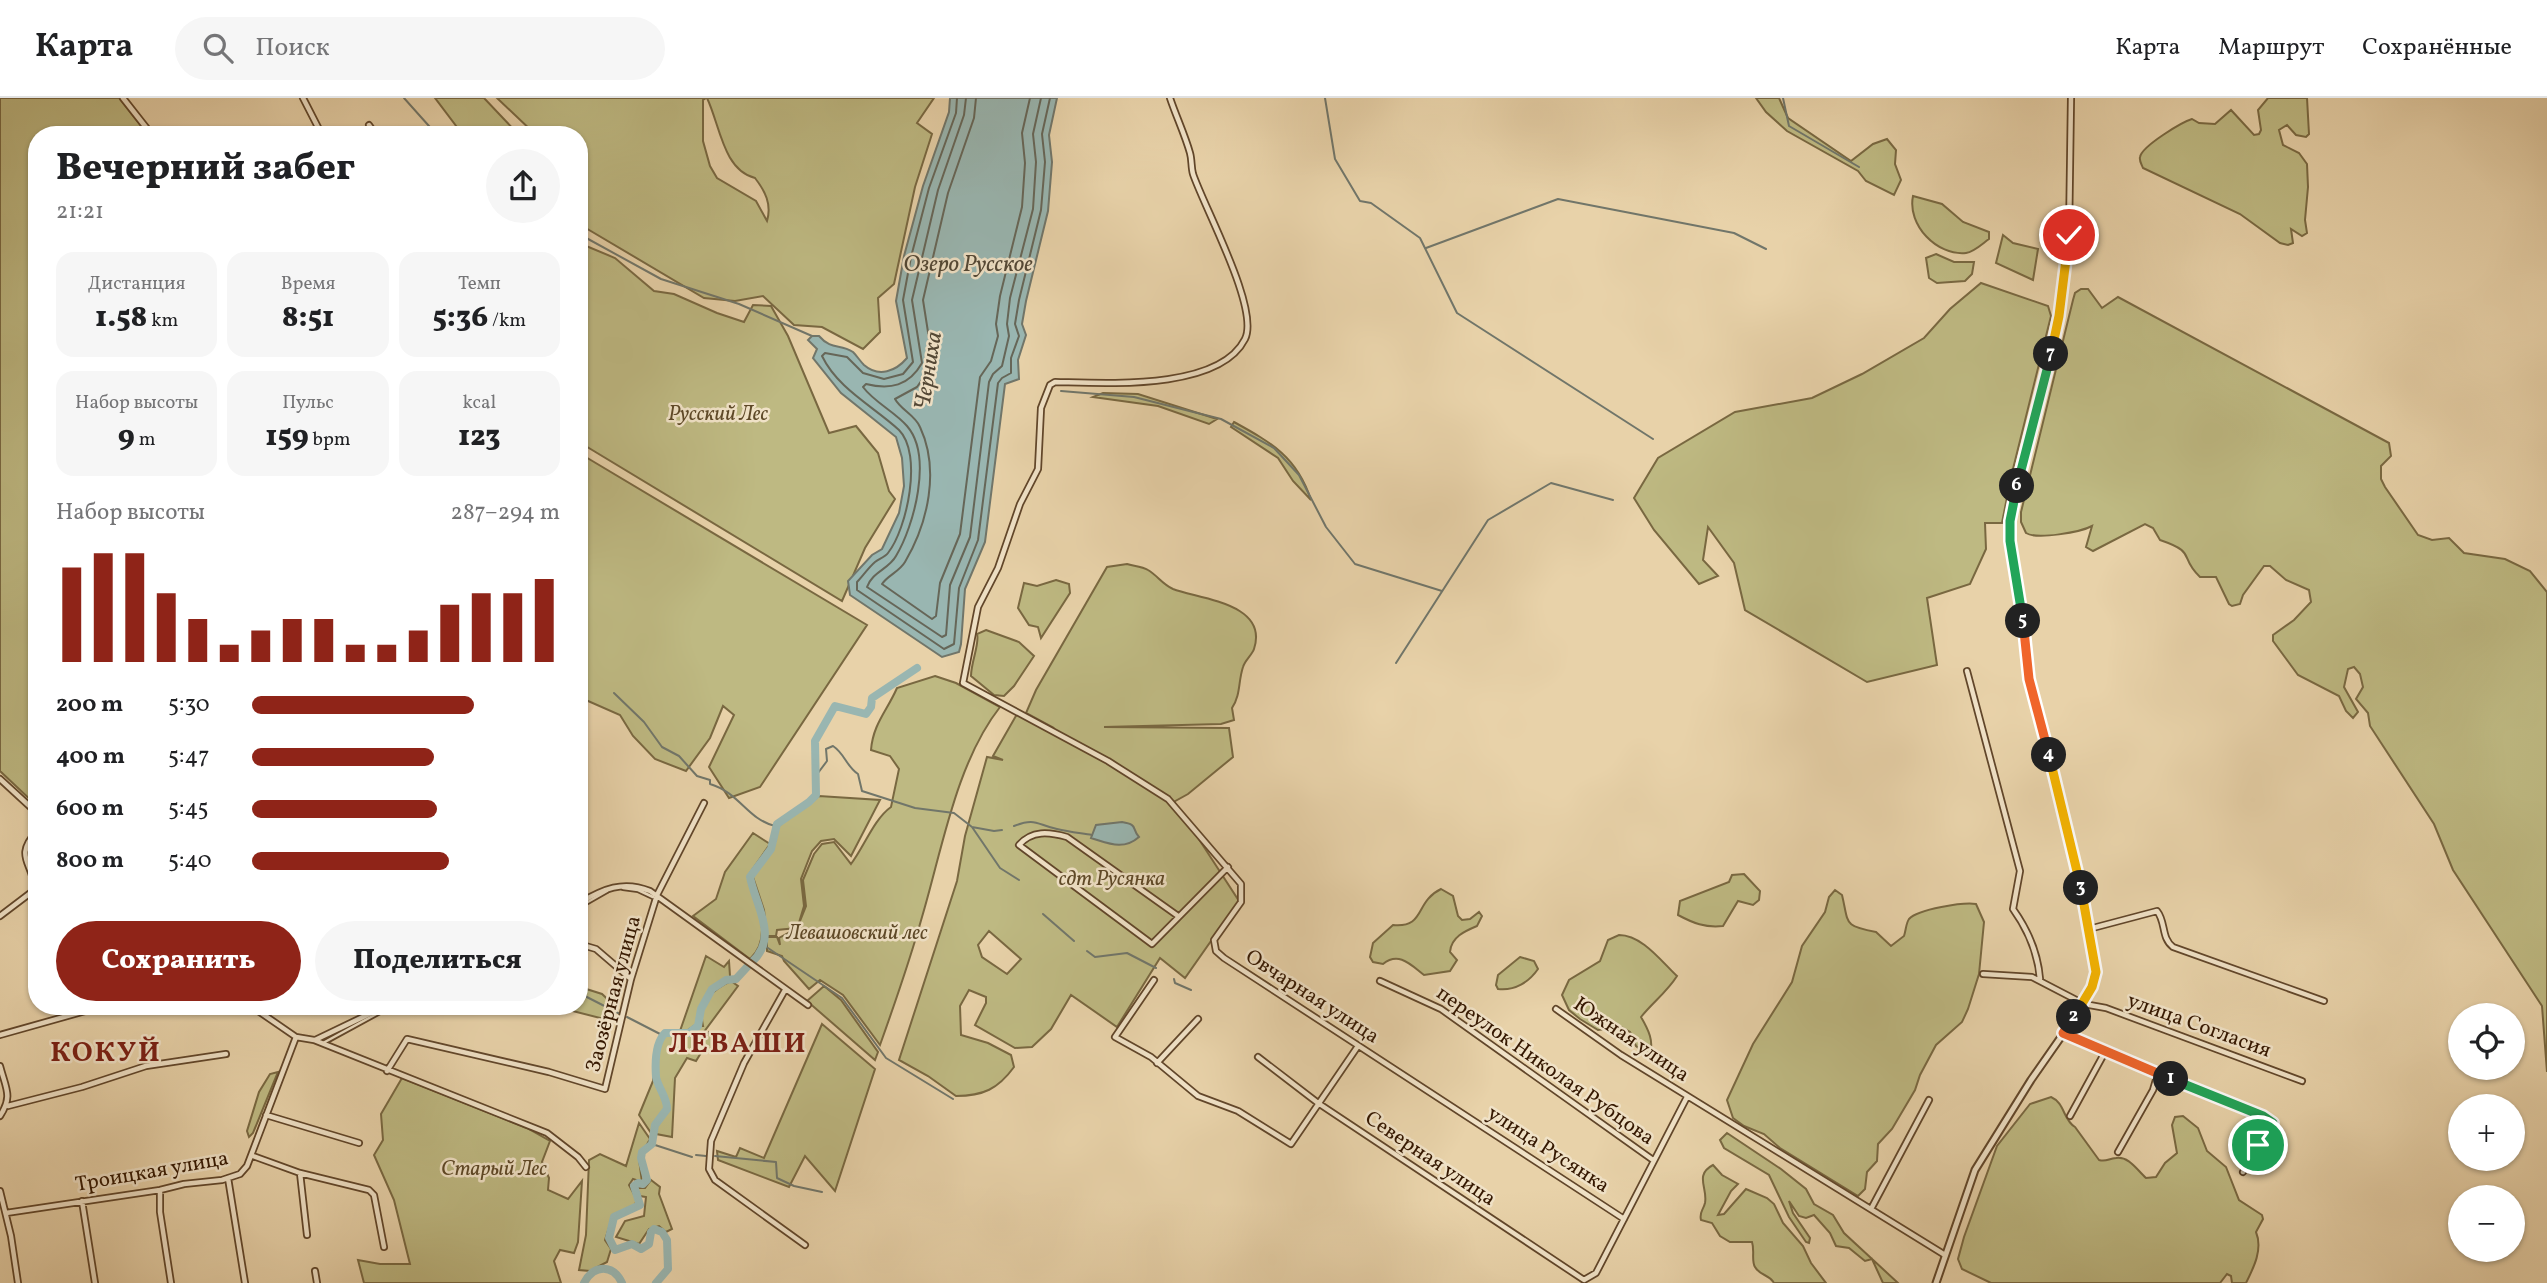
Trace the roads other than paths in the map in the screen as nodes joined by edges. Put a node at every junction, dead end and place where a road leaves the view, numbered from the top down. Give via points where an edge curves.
1 (123, 98) edge
2 (303, 98) edge
3 (1170, 98) edge
4 (2071, 98) edge
5 (145, 126) edge
6 (317, 126) edge
7 (1967, 671) dead end
8 (2030, 685) joint
9 (0, 779) edge
10 (704, 803) dead end
11 (28, 805) edge
12 (28, 845) edge
13 (1228, 867) junction
14 (28, 869) edge
15 (28, 895) edge
16 (655, 896) junction
17 (588, 900) edge
18 (0, 916) edge
19 (1178, 916) junction
20 (2089, 929) junction
21 (588, 947) edge
22 (1983, 974) dead end
23 (631, 979) junction
24 (2040, 979) junction
25 (1154, 980) dead end
26 (1380, 981) dead end
27 (785, 990) junction
28 (2324, 1001) dead end
29 (2084, 1004) junction
30 (808, 1005) dead end
31 (1556, 1009) dead end
32 (70, 1015) edge
33 (264, 1015) edge
34 (369, 1015) edge
35 (375, 1015) edge
36 (1198, 1019) dead end
37 (2063, 1033) junction
38 (0, 1035) edge
39 (296, 1037) junction
40 (314, 1041) junction
41 (322, 1044) junction
42 (1359, 1046) junction
43 (2105, 1052) junction
44 (226, 1054) dead end
45 (1258, 1058) dead end
46 (1157, 1063) junction
47 (0, 1066) edge
48 (387, 1070) junction
49 (2158, 1073) junction
50 (2302, 1081) dead end
51 (1687, 1097) junction
52 (1929, 1100) dead end
53 (1318, 1103) junction
54 (8, 1106) junction
55 (1455, 1109) joint
56 (266, 1115) junction
57 (0, 1116) edge
58 (2070, 1116) dead end
59 (359, 1143) dead end
60 (2118, 1152) dead end
61 (253, 1156) junction
62 (1653, 1160) junction
63 (586, 1167) dead end
64 (2244, 1172) dead end
65 (300, 1173) junction
66 (228, 1178) junction
67 (0, 1191) edge
68 (160, 1191) junction
69 (82, 1201) junction
70 (1871, 1209) junction
71 (6, 1213) junction
72 (1624, 1219) junction
73 (307, 1235) dead end
74 (805, 1245) dead end
75 (384, 1247) dead end
76 (1945, 1255) junction
77 (315, 1271) dead end
78 (18, 1283) edge
79 (94, 1283) edge
80 (171, 1283) edge
81 (245, 1283) edge
82 (317, 1283) edge
83 (1936, 1283) edge

1 - 5 street
2 - 6 street
3 - 13 street via 1191,154 1193,173 1230,262 1249,320 1248,332 1229,358 1194,373 1166,380 1050,385 1041,408 1038,468 978,607 963,682 1168,799
4 - 8 street via 2069,235 2059,316 2010,521
7 - 24 street via 2020,870 2014,909 2038,958
8 - 20 street
9 - 11 street
10 - 16 street, Заозёрная улица
12 - 14 street via 24,851
13 - 19 street
13 - 42 street, Овчарная улица via 1241,884 1241,902 1214,940 1216,951
15 - 18 street
16 - 17 street via 640,887 617,885
16 - 23 street, Заозёрная улица
16 - 27 street
19 - 19 street via 1152,944 1019,845 1035,834 1067,837
20 - 28 street via 2157,911 2173,947
20 - 29 street via 2096,972
21 - 23 street
22 - 24 street
23 - 48 street, Заозёрная улица via 605,1089 407,1038
24 - 29 street, улица Согласия
25 - 46 street via 1115,1037
26 - 62 street, переулок Николая Рубцова via 1441,1009
27 - 30 street
27 - 74 street via 730,1097 709,1147 709,1169 715,1180
29 - 37 street
29 - 50 street, улица Согласия via 2106,1008
31 - 51 street, Южная улица
32 - 38 street
33 - 39 street
34 - 40 street
35 - 41 street
36 - 46 street
37 - 43 street
37 - 76 street via 1975,1170
39 - 40 street
39 - 56 street, Троицкая улица
40 - 41 street
41 - 48 street
42 - 53 street
42 - 55 street, Овчарная улица
43 - 49 street
43 - 58 street
44 - 54 street via 146,1066
45 - 53 street, Северная улица
46 - 53 street via 1198,1096 1238,1111 1291,1144
47 - 54 street
48 - 63 street via 547,1133
49 - 60 street
49 - 64 street via 2273,1123
51 - 62 street
51 - 70 street, Южная улица
52 - 70 street
53 - 72 street, Северная улица via 1581,1279 1596,1273
54 - 57 street
55 - 72 street, улица Русянка
56 - 59 street
56 - 61 street, Троицкая улица
61 - 65 street
61 - 66 street, Троицкая улица via 240,1174
62 - 72 street
65 - 73 street
65 - 75 street via 369,1190 374,1195
66 - 68 street, Троицкая улица
66 - 81 street
67 - 71 street
68 - 69 street, Троицкая улица
68 - 80 street
69 - 71 street, Троицкая улица
69 - 79 street
70 - 76 street, Южная улица
71 - 78 street
76 - 83 street
77 - 82 street

